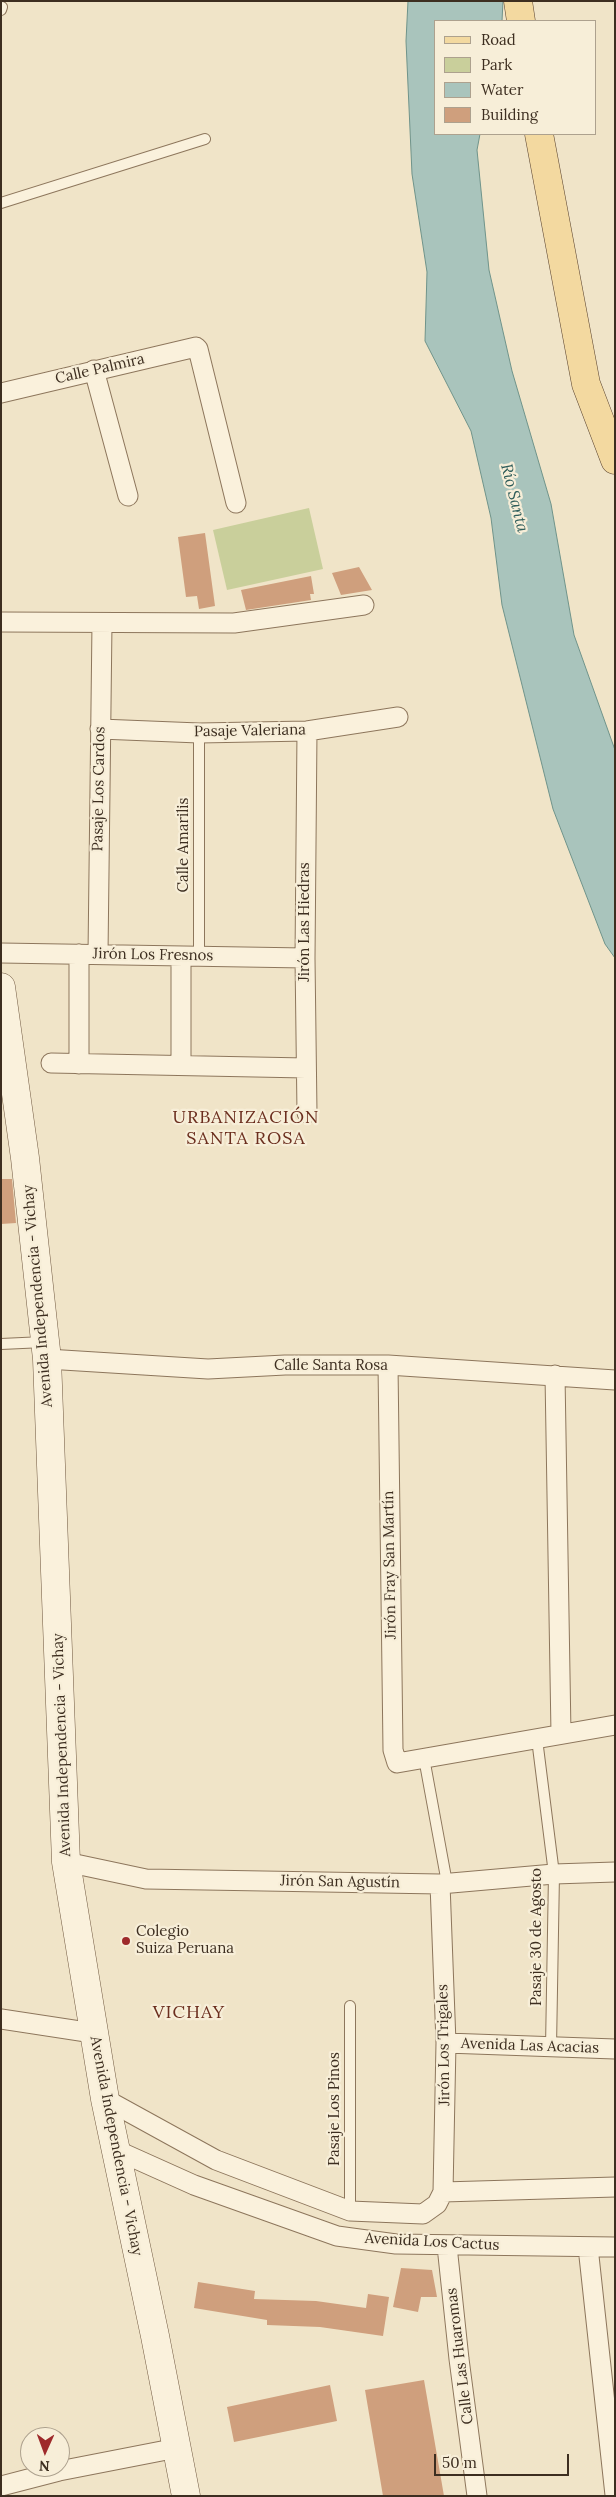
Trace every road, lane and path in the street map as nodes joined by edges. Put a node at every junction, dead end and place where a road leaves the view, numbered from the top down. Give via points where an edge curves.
1 (518, 1) edge
2 (521, 20) edge
3 (538, 135) edge
4 (206, 139) dead end
5 (1, 203) edge
6 (94, 370) junction
7 (1, 393) edge
8 (615, 460) edge
9 (128, 496) dead end
10 (236, 502) dead end
11 (364, 605) dead end
12 (1, 622) edge
13 (102, 623) junction
14 (398, 717) dead end
15 (100, 729) junction
16 (307, 731) junction
17 (199, 733) junction
18 (1, 953) edge
19 (79, 954) junction
20 (98, 954) junction
21 (190, 956) junction
22 (305, 958) junction
23 (1, 987) edge
24 (51, 1063) dead end
25 (79, 1064) junction
26 (181, 1065) junction
27 (306, 1068) junction
28 (307, 1114) dead end
29 (1, 1344) edge
30 (46, 1351) junction
31 (388, 1365) junction
32 (555, 1375) junction
33 (615, 1380) edge
34 (615, 1725) edge
35 (560, 1734) junction
36 (537, 1739) junction
37 (424, 1758) junction
38 (66, 1862) junction
39 (615, 1872) edge
40 (554, 1874) junction
41 (443, 1884) junction
42 (350, 2006) dead end
43 (1, 2019) edge
44 (94, 2033) junction
45 (446, 2043) junction
46 (551, 2047) junction
47 (615, 2049) edge
48 (105, 2099) junction
49 (116, 2150) junction
50 (615, 2187) edge
51 (440, 2198) junction
52 (350, 2211) junction
53 (447, 2246) junction
54 (588, 2247) junction
55 (615, 2247) edge
56 (610, 2412) edge
57 (177, 2448) junction
58 (1, 2486) edge
59 (615, 2495) edge
60 (186, 2496) edge
61 (477, 2496) edge

1 - 2 main road
3 - 8 main road via 586,384
4 - 5 lane
6 - 7 street, Calle Palmira
6 - 9 street
6 - 10 street, Calle Palmira via 192,347 198,349
11 - 13 street via 234,623
12 - 13 street
13 - 15 street, Pasaje Los Cardos
14 - 16 street, Pasaje Valeriana
15 - 17 street, Pasaje Valeriana
15 - 20 street, Pasaje Los Cardos
16 - 17 street, Pasaje Valeriana
16 - 22 street, Jirón Las Hiedras
17 - 21 lane, Calle Amarilis
18 - 19 street, Jirón Los Fresnos
19 - 20 street, Jirón Los Fresnos
19 - 25 street
20 - 21 street, Jirón Los Fresnos
21 - 22 street, Jirón Los Fresnos
21 - 26 street
22 - 27 street, Jirón Las Hiedras
23 - 30 main road, Avenida Independencia - Vichay via 25,1158
24 - 25 street
25 - 26 street
26 - 27 street
27 - 28 street, Jirón Las Hiedras
29 - 30 lane
30 - 31 street, Calle Santa Rosa via 208,1369
30 - 38 main road, Avenida Independencia - Vichay
31 - 32 street, Calle Santa Rosa
31 - 37 street, Jirón Fray San Martín via 393,1750 397,1763
32 - 33 street, Calle Santa Rosa
32 - 35 street
34 - 35 street
35 - 36 street
36 - 37 street
36 - 40 lane, Pasaje 30 de Agosto
37 - 41 lane
38 - 41 street, Jirón San Agustín via 146,1879
38 - 44 main road, Avenida Independencia - Vichay
39 - 40 street, Jirón San Agustín
40 - 41 street, Jirón San Agustín
40 - 46 lane, Pasaje 30 de Agosto
41 - 45 street, Jirón Los Trigales
42 - 52 lane, Pasaje Los Pinos
43 - 44 street
44 - 48 main road, Avenida Independencia - Vichay
45 - 46 street, Avenida Las Acacias
45 - 51 street, Jirón Los Trigales
46 - 47 street, Avenida Las Acacias
48 - 49 main road, Avenida Independencia - Vichay
48 - 52 street via 216,2160
49 - 53 street, Avenida Los Cactus via 194,2185 338,2236 396,2244
49 - 57 main road, Avenida Independencia - Vichay
50 - 51 street
51 - 52 street via 423,2214
53 - 54 street, Avenida Los Cactus
53 - 61 street, Calle Las Huaromas
54 - 55 street, Avenida Los Cactus
54 - 56 street
56 - 59 street
57 - 58 street
57 - 60 main road, Avenida Independencia - Vichay

